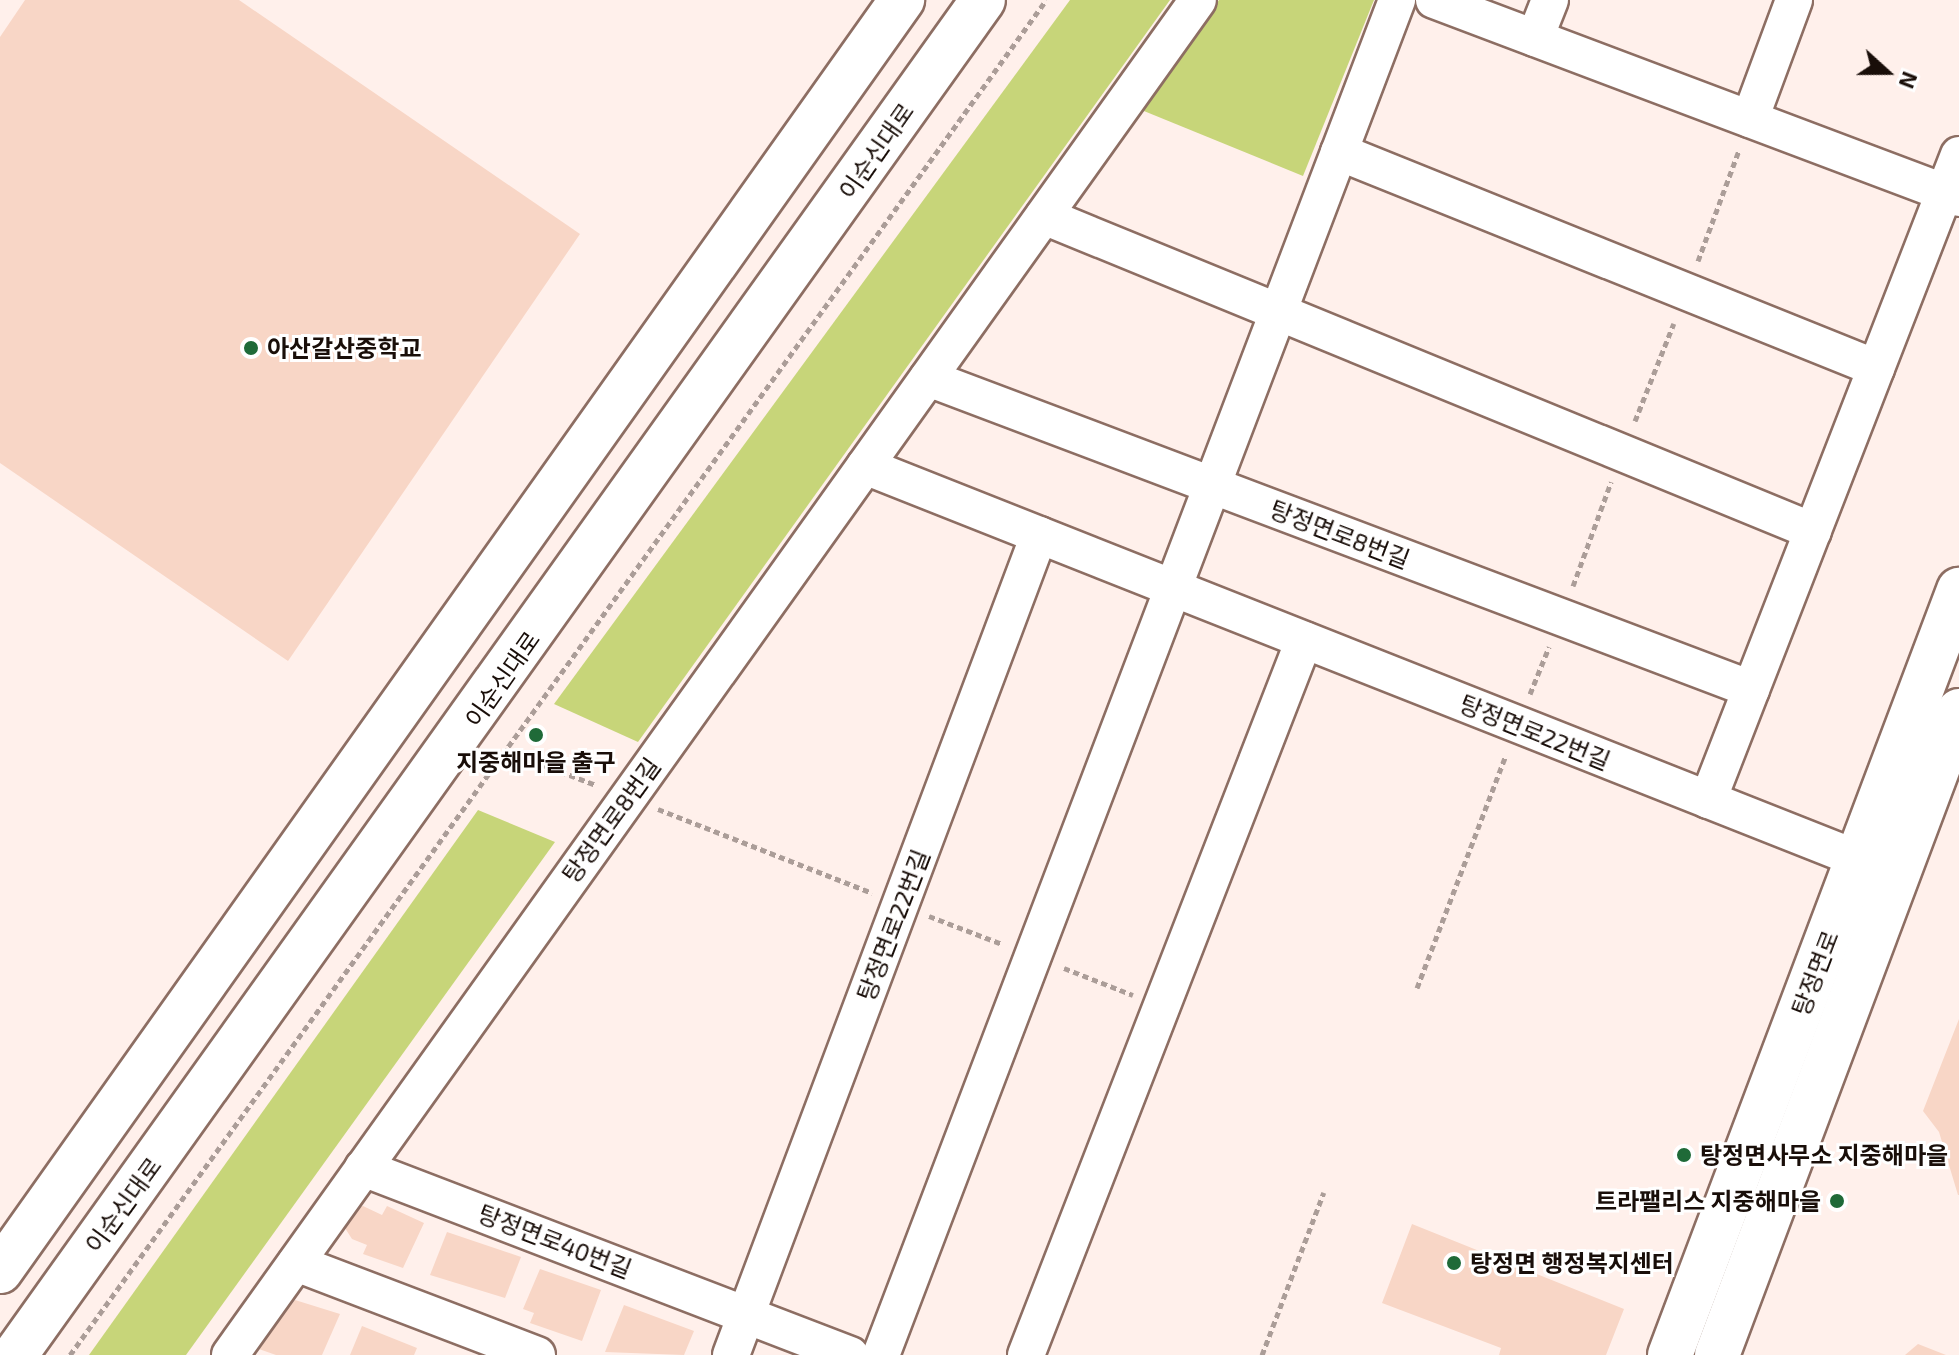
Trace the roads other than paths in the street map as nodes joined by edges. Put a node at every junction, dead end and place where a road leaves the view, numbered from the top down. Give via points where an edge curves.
1 (902, 0) edge
2 (983, 0) edge
3 (1198, 0) edge
4 (1397, 0) edge
5 (1434, 0) edge
6 (1550, 0) edge
7 (1794, 0) edge
8 (1535, 38) junction
9 (1750, 119) junction
10 (1339, 152) junction
11 (1959, 155) edge
12 (1952, 195) edge
13 (1044, 216) junction
14 (1278, 312) junction
15 (1876, 368) junction
16 (928, 378) junction
17 (865, 466) junction
18 (1212, 485) junction
19 (1813, 531) junction
20 (1039, 535) junction
21 (1173, 588) junction
22 (1959, 590) edge
23 (1304, 640) junction
24 (1751, 689) junction
25 (1959, 711) edge
26 (1708, 800) junction
27 (1878, 867) junction
28 (363, 1168) junction
29 (296, 1263) junction
30 (0, 1271) edge
31 (746, 1314) junction
32 (15, 1355) edge
33 (230, 1355) edge
34 (537, 1355) edge
35 (731, 1355) edge
36 (850, 1355) edge
37 (881, 1355) edge
38 (1026, 1355) edge
39 (1670, 1355) edge
40 (1717, 1355) edge

1 - 30 main road
2 - 32 main road, 이순신대로
3 - 13 street, 탕정면로8번길
4 - 10 street
5 - 8 street
6 - 8 street
7 - 9 street
8 - 9 street
9 - 12 street
10 - 14 street
10 - 15 street
11 - 12 street
12 - 15 street
13 - 14 street
13 - 16 street, 탕정면로8번길
14 - 18 street
14 - 19 street
15 - 19 street
16 - 17 street, 탕정면로8번길
16 - 18 street, 탕정면로8번길
17 - 20 street, 탕정면로22번길
17 - 28 street, 탕정면로8번길
18 - 21 street
18 - 24 street, 탕정면로8번길
19 - 24 street
20 - 21 street, 탕정면로22번길
20 - 31 street, 탕정면로22번길
21 - 23 street, 탕정면로22번길
21 - 37 street
22 - 27 main road, 탕정면로
23 - 26 street, 탕정면로22번길
23 - 38 street
24 - 26 street
25 - 27 main road, 탕정면로
26 - 27 street, 탕정면로22번길
27 - 39 main road, 탕정면로
27 - 40 main road, 탕정면로
28 - 29 street, 탕정면로8번길
28 - 31 street, 탕정면로40번길
29 - 33 street, 탕정면로8번길
29 - 34 street
31 - 35 street
31 - 36 street, 탕정면로40번길

